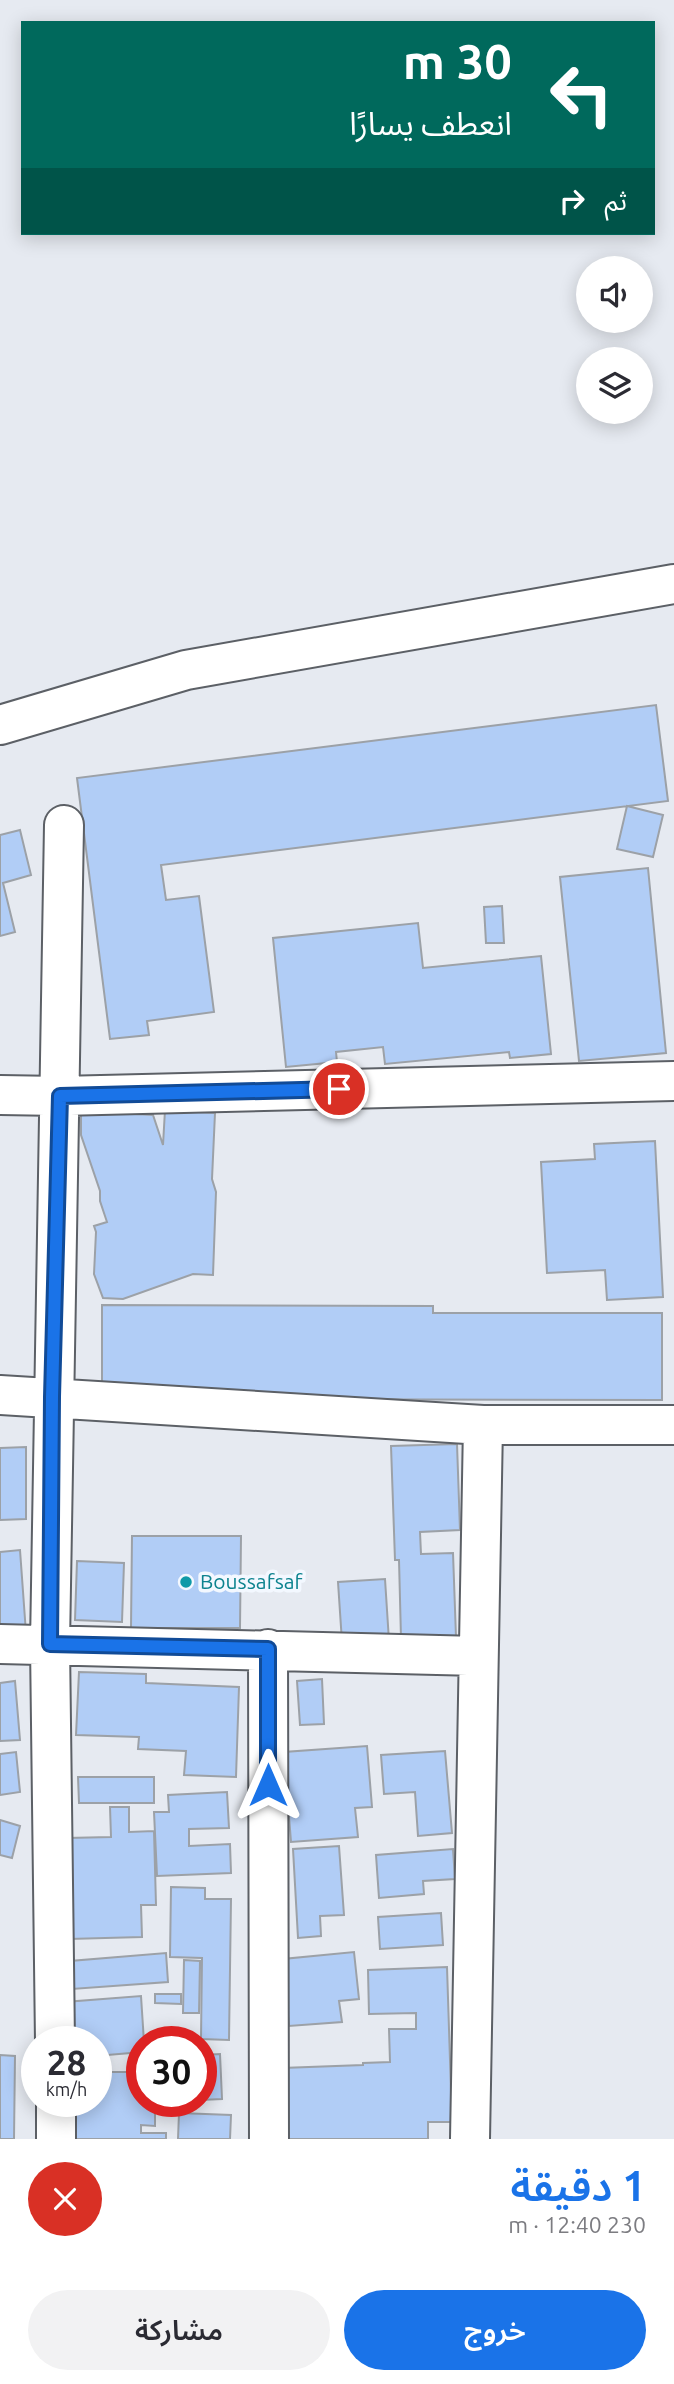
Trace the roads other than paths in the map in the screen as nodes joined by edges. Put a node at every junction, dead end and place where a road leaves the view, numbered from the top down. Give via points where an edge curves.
1 (674, 584) edge
2 (0, 725) edge
3 (64, 825) dead end
4 (674, 1082) edge
5 (0, 1095) edge
6 (60, 1096) junction
7 (0, 1395) edge
8 (52, 1397) junction
9 (483, 1425) junction
10 (674, 1425) edge
11 (0, 1644) edge
12 (50, 1644) junction
13 (268, 1649) junction
14 (478, 1656) junction
15 (55, 2026) edge
16 (56, 2117) edge
17 (56, 2139) edge
18 (269, 2139) edge
19 (470, 2139) edge

1 - 2 street via 186,670
3 - 6 street
4 - 6 street
5 - 6 street
6 - 8 street
7 - 8 street
8 - 9 street
8 - 12 street
9 - 10 street
9 - 14 street
11 - 12 street
12 - 13 street
12 - 15 street
13 - 14 street
13 - 18 street
14 - 19 street
16 - 17 street

